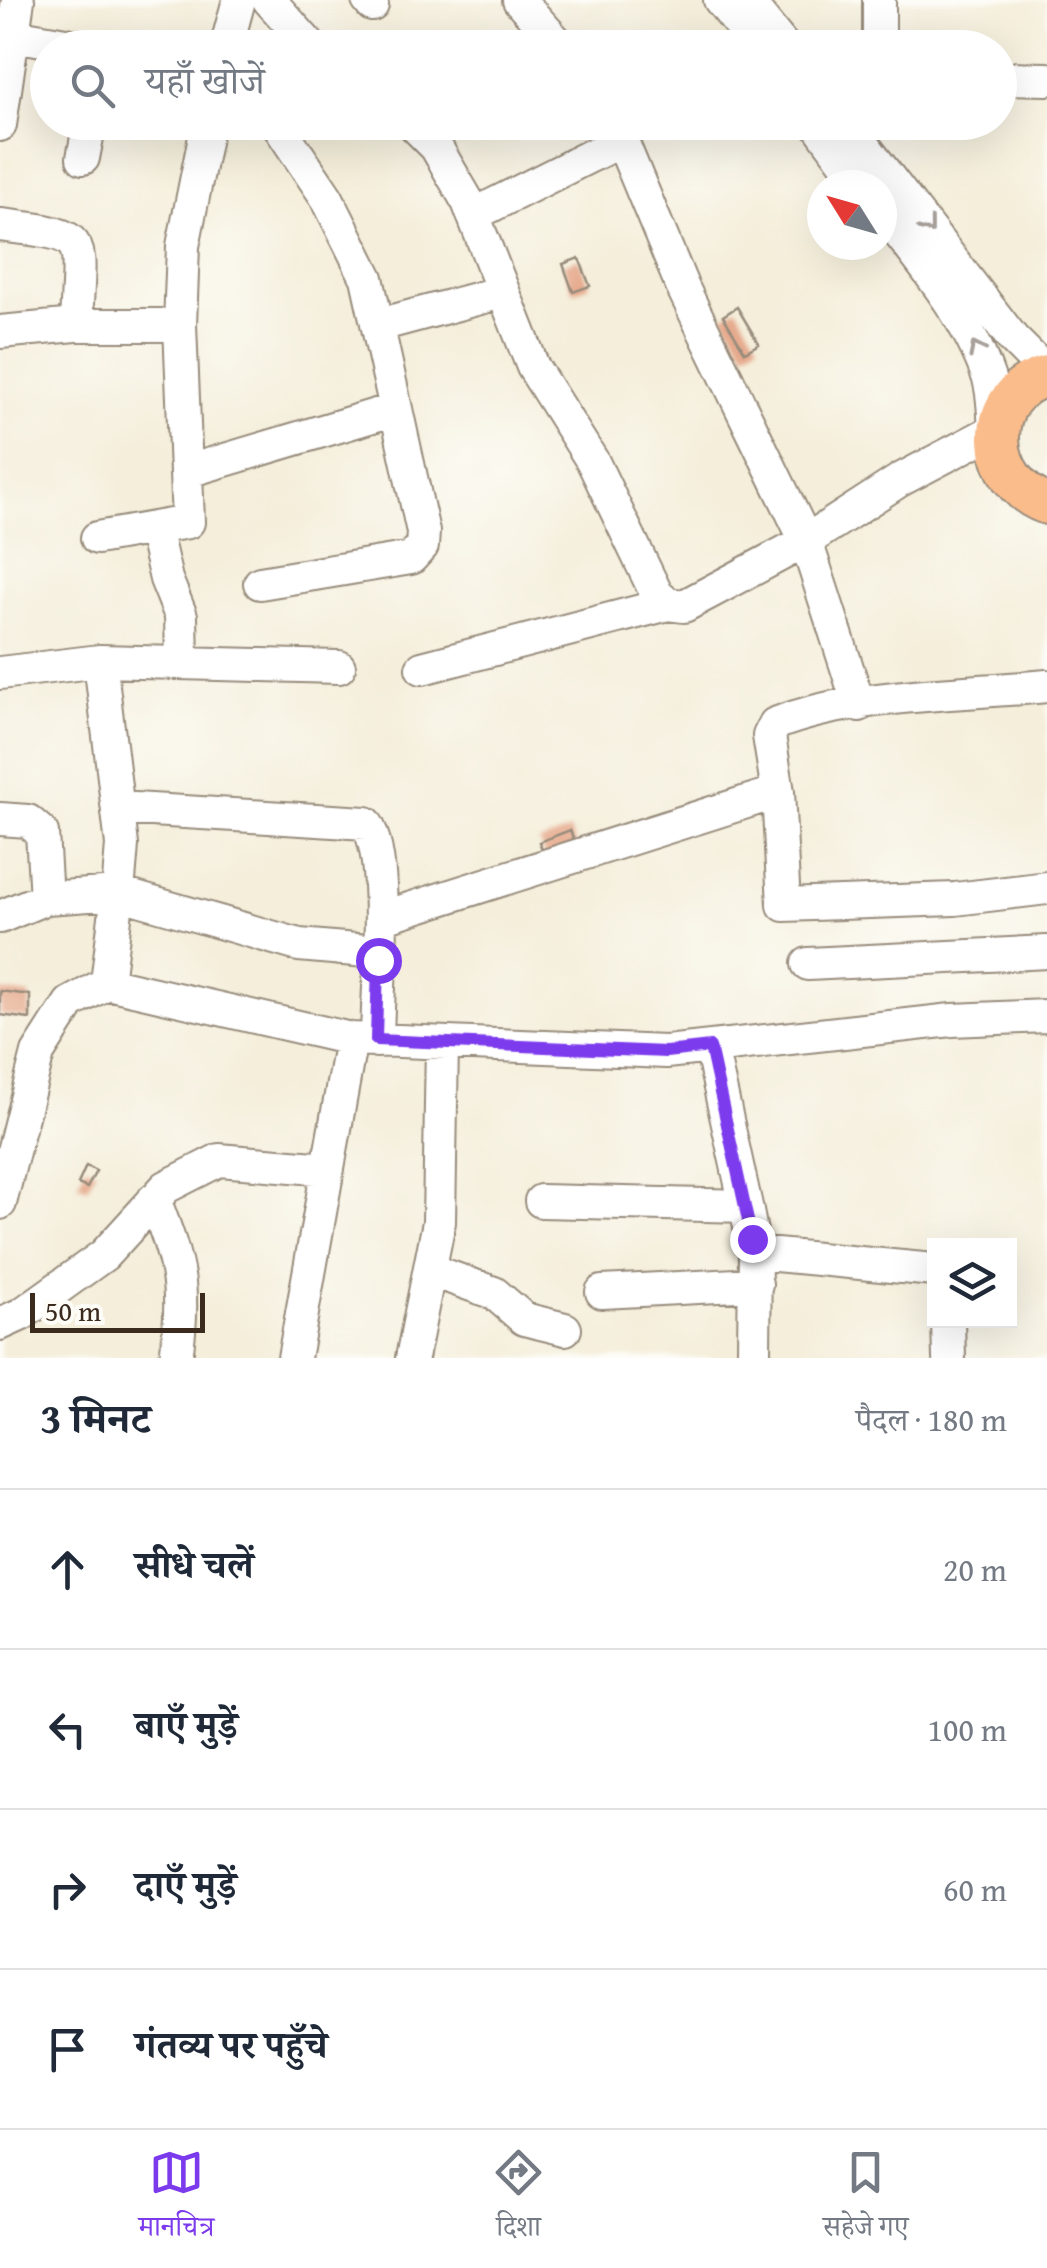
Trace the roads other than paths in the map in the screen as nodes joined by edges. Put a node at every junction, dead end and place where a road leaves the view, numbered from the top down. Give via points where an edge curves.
1 (18, 0) edge
2 (238, 0) edge
3 (269, 0) edge
4 (519, 0) edge
5 (720, 0) edge
6 (879, 0) edge
7 (758, 4) edge
8 (230, 30) edge
9 (296, 30) edge
10 (546, 30) edge
11 (744, 30) edge
12 (774, 30) edge
13 (879, 30) edge
14 (7, 53) edge
15 (1017, 78) edge
16 (1047, 79) edge
17 (0, 125) edge
18 (86, 140) edge
19 (204, 140) edge
20 (288, 140) edge
21 (429, 140) edge
22 (604, 140) edge
23 (621, 140) edge
24 (829, 140) edge
25 (860, 140) edge
26 (83, 158) dead end
27 (851, 170) edge
28 (473, 215) junction
29 (0, 225) edge
30 (897, 231) edge
31 (502, 292) junction
32 (76, 325) junction
33 (180, 325) junction
34 (379, 325) junction
35 (0, 332) edge
36 (1047, 374) edge
37 (396, 409) junction
38 (996, 436) junction
39 (188, 471) junction
40 (1011, 481) junction
41 (1047, 504) edge
42 (154, 528) junction
43 (1047, 534) edge
44 (97, 538) dead end
45 (806, 541) junction
46 (260, 583) dead end
47 (668, 604) junction
48 (100, 660) junction
49 (182, 661) junction
50 (338, 667) dead end
51 (422, 668) dead end
52 (0, 672) edge
53 (1047, 686) edge
54 (859, 705) junction
55 (778, 792) junction
56 (118, 808) junction
57 (0, 819) edge
58 (1047, 888) edge
59 (118, 893) junction
60 (46, 898) junction
61 (0, 917) edge
62 (381, 918) junction
63 (378, 952) junction
64 (1047, 952) edge
65 (808, 964) dead end
66 (107, 983) junction
67 (1047, 1016) edge
68 (364, 1040) junction
69 (442, 1042) junction
70 (710, 1047) junction
71 (328, 1169) junction
72 (2, 1190) edge
73 (154, 1199) junction
74 (542, 1201) dead end
75 (746, 1206) junction
76 (756, 1268) junction
77 (430, 1270) junction
78 (927, 1270) edge
79 (602, 1292) dead end
80 (0, 1324) edge
81 (948, 1328) edge
82 (565, 1329) dead end
83 (754, 1352) dead end
84 (176, 1358) edge
85 (294, 1358) edge
86 (412, 1358) edge
87 (949, 1358) edge

1 - 14 street
2 - 8 street
3 - 9 street
4 - 10 street
5 - 11 street
6 - 13 street
7 - 12 street
14 - 17 street
15 - 16 street
18 - 26 street
19 - 33 street via 186,219
20 - 34 street via 367,278
21 - 28 street
22 - 28 street
23 - 45 street via 682,286
24 - 27 street
25 -> 36 street
28 - 31 street
29 - 32 street via 71,238 78,248
38 -> 30 street via 990,380 976,349
31 - 34 street
31 - 47 street via 534,367 593,462 656,595
32 - 33 street
32 - 35 street
33 - 39 street
34 - 37 street
36 - 38 main road via 1008,404
37 - 39 street
37 - 46 street via 422,546 410,558
38 - 40 main road
38 - 45 street via 900,480
39 - 42 street via 188,522
40 - 41 main road
40 - 43 main road
42 - 44 street
42 - 49 street via 181,616
45 - 47 street via 684,606
45 - 54 street
47 - 51 street
48 - 49 street
48 - 52 street
48 - 56 street
49 - 50 street
53 - 54 street
54 - 55 street via 775,724 769,736
55 - 58 street via 784,905
55 - 62 street
56 - 59 street
56 - 62 street via 366,823 374,834
57 - 60 street via 28,821 42,833
59 - 60 street
59 - 63 street via 299,945
59 - 66 street
60 - 61 street
62 - 63 street
63 - 68 street
64 - 65 street
66 - 68 street
66 - 72 street via 70,1003 38,1053
67 - 70 street
68 - 69 street
68 - 71 street
69 - 70 street via 666,1052
69 - 77 street via 439,1222
70 - 75 street
71 - 73 street via 219,1160
71 - 85 street
73 - 80 street via 104,1256
73 - 84 street via 178,1261 184,1305
74 - 75 street
75 - 76 street
76 - 78 street
76 - 79 street
76 - 83 street
77 - 82 street via 494,1294 524,1319
77 - 86 street
81 - 87 street

